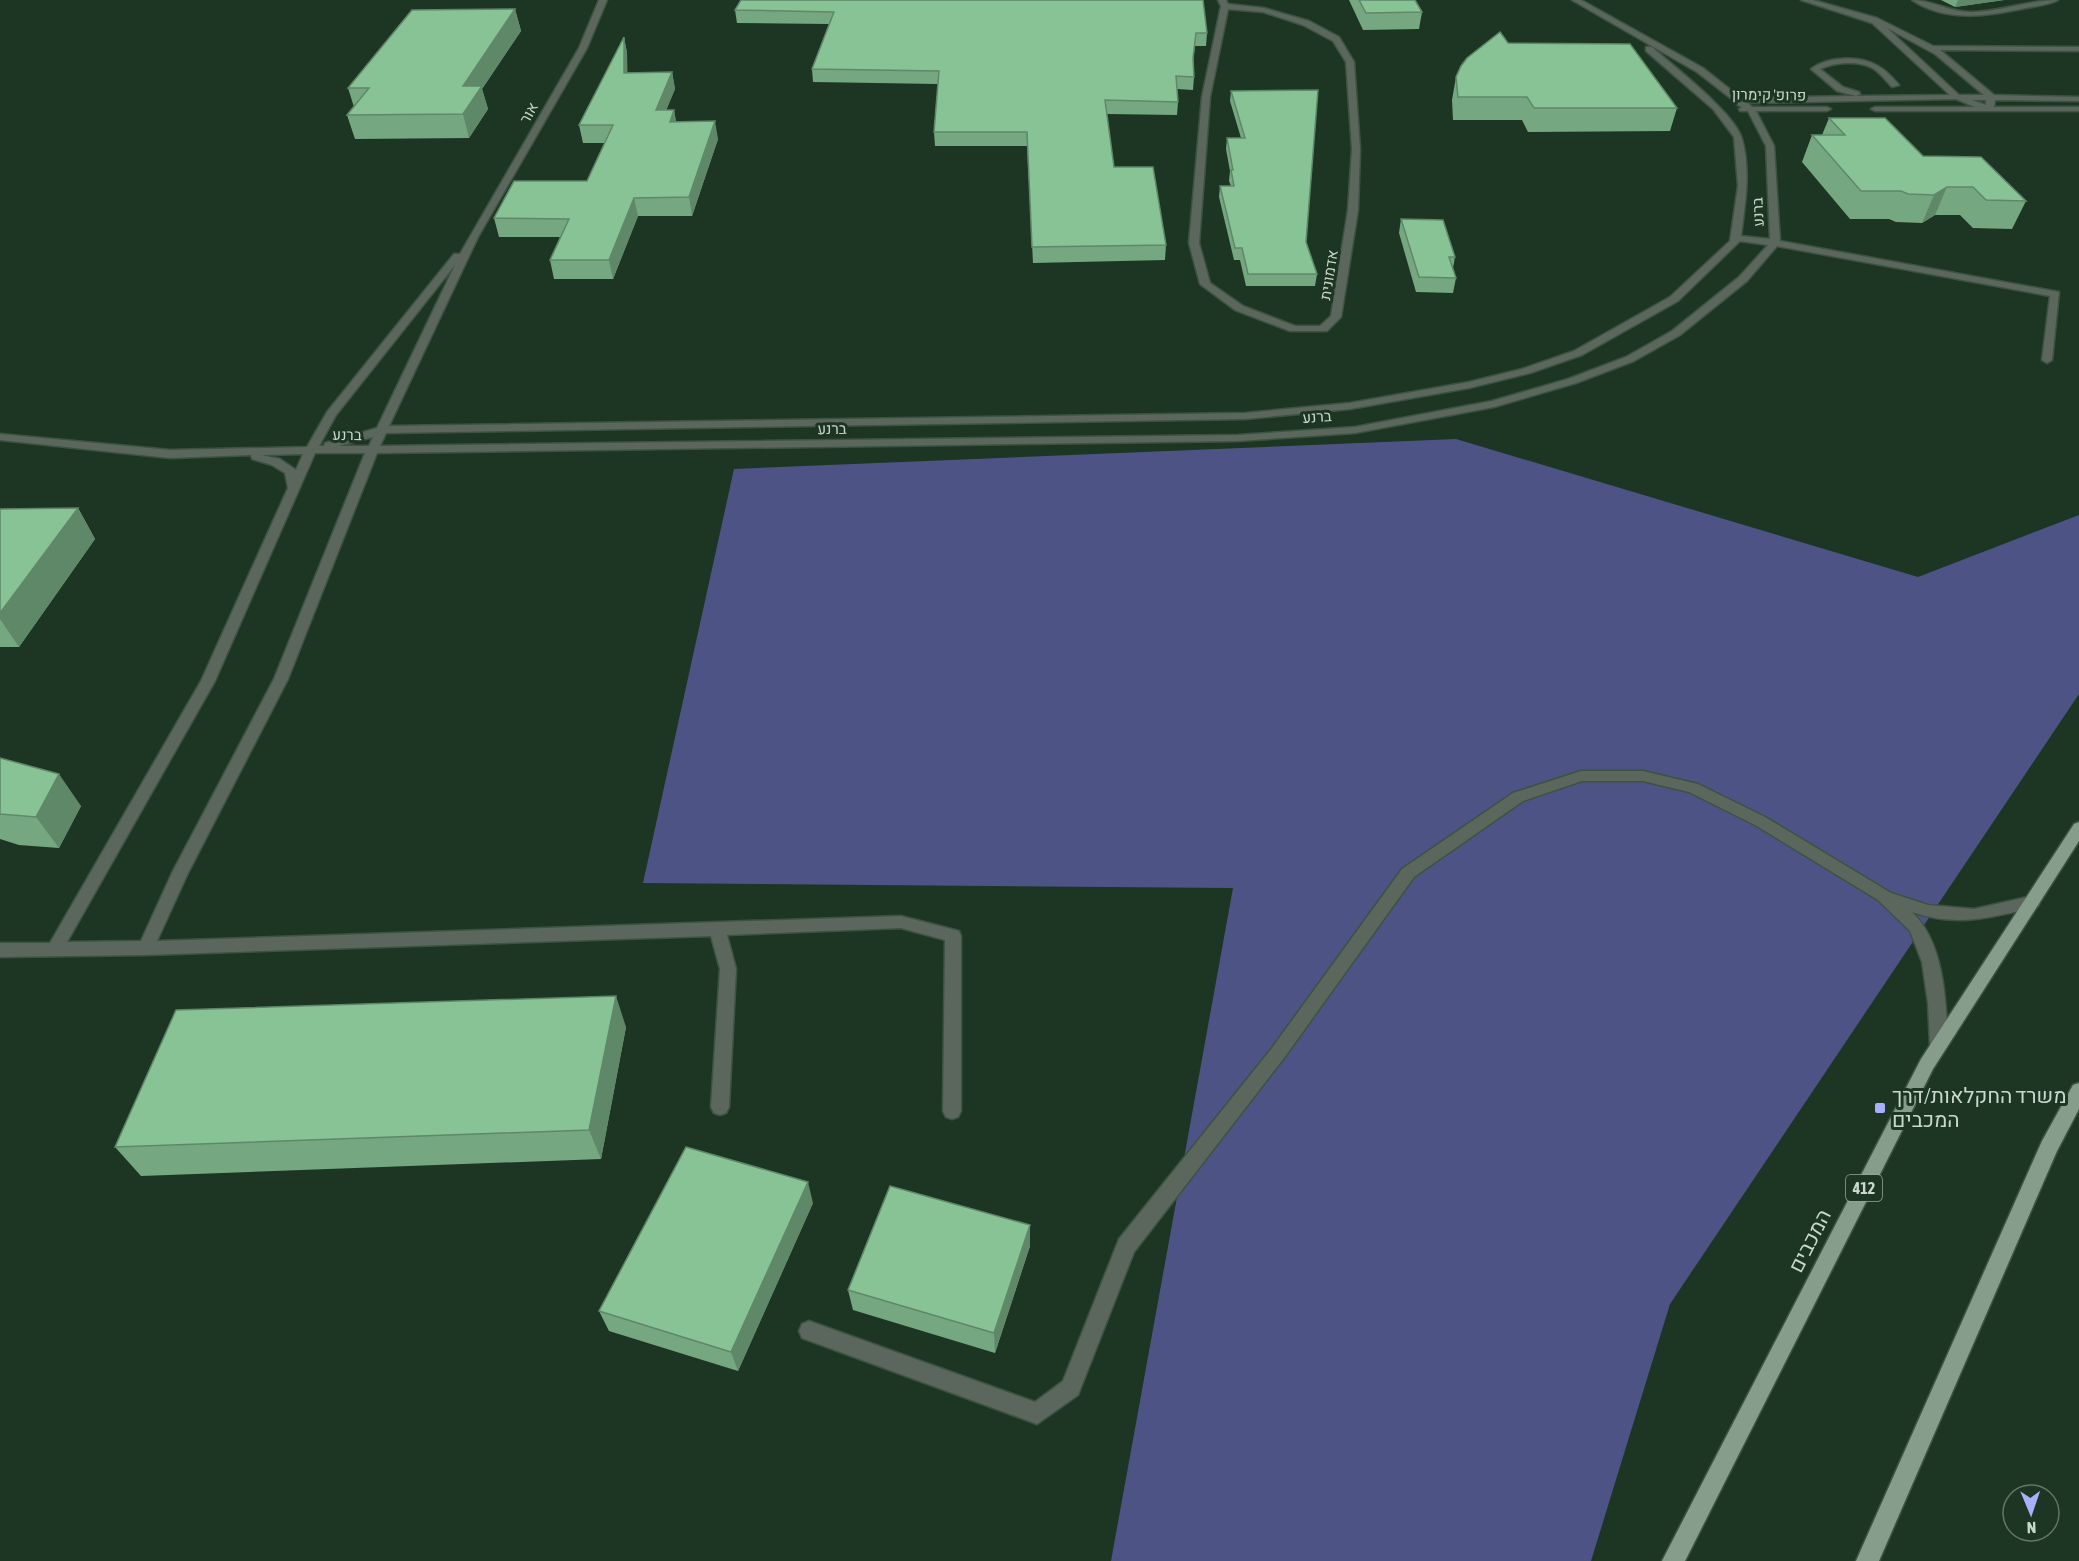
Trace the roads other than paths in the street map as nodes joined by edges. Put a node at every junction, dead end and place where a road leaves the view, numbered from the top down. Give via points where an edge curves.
1 (603, 0) edge
2 (1576, 0) edge
3 (1805, 0) edge
4 (1916, 0) edge
5 (2054, 0) edge
6 (1223, 3) edge
7 (1611, 19) junction
8 (1874, 20) junction
9 (1931, 48) junction
10 (2079, 49) edge
11 (1906, 52) junction
12 (2079, 54) edge
13 (1941, 56) junction
14 (1974, 84) junction
15 (1895, 85) dead end
16 (1957, 97) junction
17 (1990, 97) junction
18 (1880, 98) junction
19 (1739, 99) junction
20 (2044, 99) junction
21 (2079, 99) edge
22 (1716, 107) junction
23 (1831, 109) dead end
24 (1866, 109) dead end
25 (1989, 109) junction
26 (1750, 110) junction
27 (2079, 110) edge
28 (472, 237) junction
29 (1736, 238) junction
30 (1775, 243) junction
31 (2047, 360) dead end
32 (1374, 402) junction
33 (1395, 422) junction
34 (384, 430) junction
35 (0, 437) edge
36 (311, 450) junction
37 (372, 451) junction
38 (170, 454) junction
39 (294, 488) junction
40 (2079, 828) edge
41 (1884, 896) junction
42 (2032, 902) junction
43 (717, 929) junction
44 (146, 948) junction
45 (0, 950) edge
46 (55, 950) junction
47 (1939, 1045) junction
48 (2079, 1091) edge
49 (720, 1107) dead end
50 (2074, 1109) edge
51 (952, 1112) dead end
52 (809, 1331) dead end
53 (1673, 1561) edge
54 (1867, 1561) edge

1 - 28 street, אור via 583,48
2 - 7 street, ברנע
3 - 8 street
4 - 5 street via 1943,11 1980,14
6 - 6 street, אדמונית via 1206,97 1194,243 1205,284 1239,308 1283,325 1323,329 1336,317 1353,210 1356,149 1350,62 1336,39 1306,23
7 - 19 street, ברנע via 1701,70
7 - 22 street, ברנע
8 - 9 street
8 - 11 street
9 - 10 street
9 - 11 street
9 - 13 street
11 - 13 street
11 - 16 street
12 - 13 street
13 - 14 street
14 - 17 street
14 - 20 street
15 - 18 street via 1866,63 1821,64 1815,69 1839,89
16 - 17 street, פרופ' קימרון
16 - 18 street, פרופ' קימרון
16 - 25 street
17 - 20 street, פרופ' קימרון
17 - 25 street
18 - 19 street, פרופ' קימרון
19 - 22 street, פרופ' קימרון
19 - 26 street, ברנע
20 - 21 street, פרופ' קימרון
22 - 26 street, פרופ' קימרון
22 - 29 street, ברנע via 1738,137 1743,186
23 - 26 street, פרופ' קימרון
24 - 25 street
25 - 27 street
26 - 30 street, ברנע via 1770,146
28 - 34 street
28 - 36 street via 331,414
29 - 30 street
29 - 32 street, ברנע via 1674,299 1578,352 1515,374
30 - 31 street via 2055,294
30 - 33 street, ברנע via 1743,279 1693,320 1630,359 1494,404
32 - 33 street
32 - 34 street, ברנע via 1245,416
33 - 37 street, ברנע via 1355,430 1238,438
34 - 36 street, ברנע
34 - 37 street
35 - 38 street
36 - 37 street, ברנע
36 - 38 street
36 - 39 street
37 - 44 street via 281,679 180,873
38 - 39 street via 247,455 276,462 291,471
39 - 46 street via 208,681
40 - 42 main road, המכבים / 412
41 - 42 street via 1928,911 1974,915
41 - 47 street via 1917,927 1930,962
41 - 52 street via 1760,821 1693,788 1643,776 1581,776 1518,797 1408,873 1278,1053 1126,1246 1071,1388 1036,1413
42 - 47 main road, המכבים / 412
43 - 44 street
43 - 49 street via 728,969
43 - 51 street via 901,922 953,936
44 - 46 street
45 - 46 street
47 - 53 main road, המכבים / 412
48 - 50 main road
50 - 54 main road via 2049,1147

